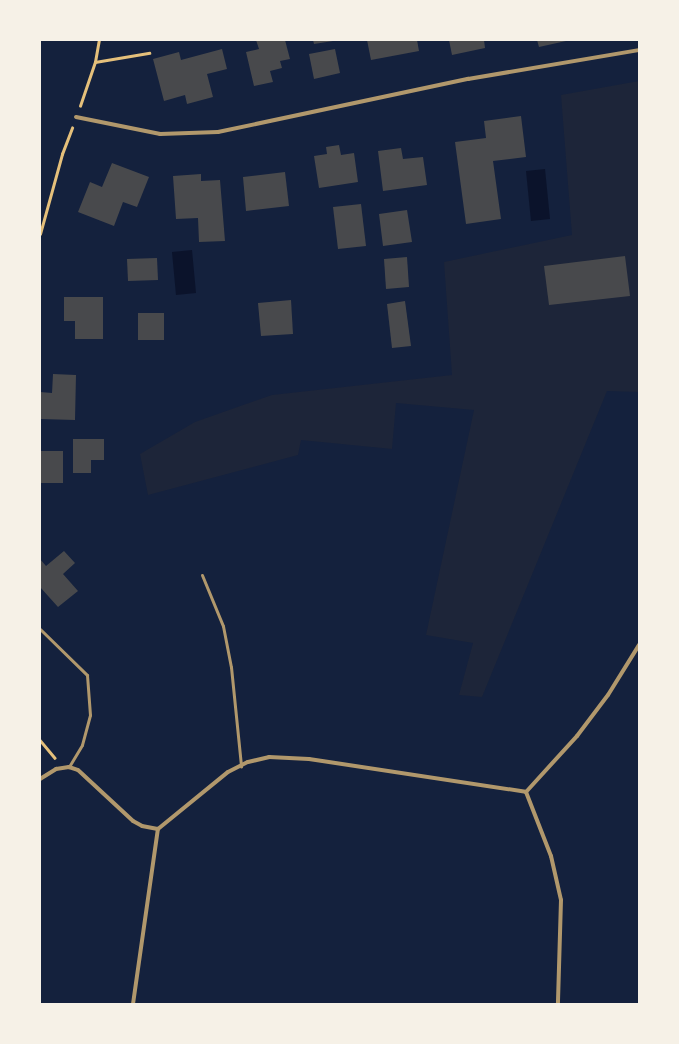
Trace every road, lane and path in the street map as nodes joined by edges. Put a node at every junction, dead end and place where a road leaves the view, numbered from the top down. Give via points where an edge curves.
1 (99, 40) edge
2 (639, 50) edge
3 (149, 53) dead end
4 (96, 62) junction
5 (76, 117) junction
6 (40, 234) edge
7 (202, 575) dead end
8 (40, 629) edge
9 (639, 645) edge
10 (40, 740) edge
11 (241, 766) junction
12 (70, 767) junction
13 (63, 768) junction
14 (40, 779) edge
15 (526, 792) junction
16 (158, 829) junction
17 (133, 1004) edge
18 (558, 1004) edge

1 - 4 path
2 - 5 street via 445,83 218,132 160,134
3 - 4 path
4 - 5 path
5 - 6 path via 62,154
7 - 11 lane via 223,626 230,660
8 - 12 lane via 87,675 90,715 82,745
9 - 15 street via 608,695 577,736
10 - 13 path
11 - 15 street via 269,757 291,757
11 - 16 street via 207,787
12 - 13 street
12 - 16 street via 84,774 133,821 142,826
13 - 14 street via 56,769
15 - 18 street via 553,862 561,900
16 - 17 street

